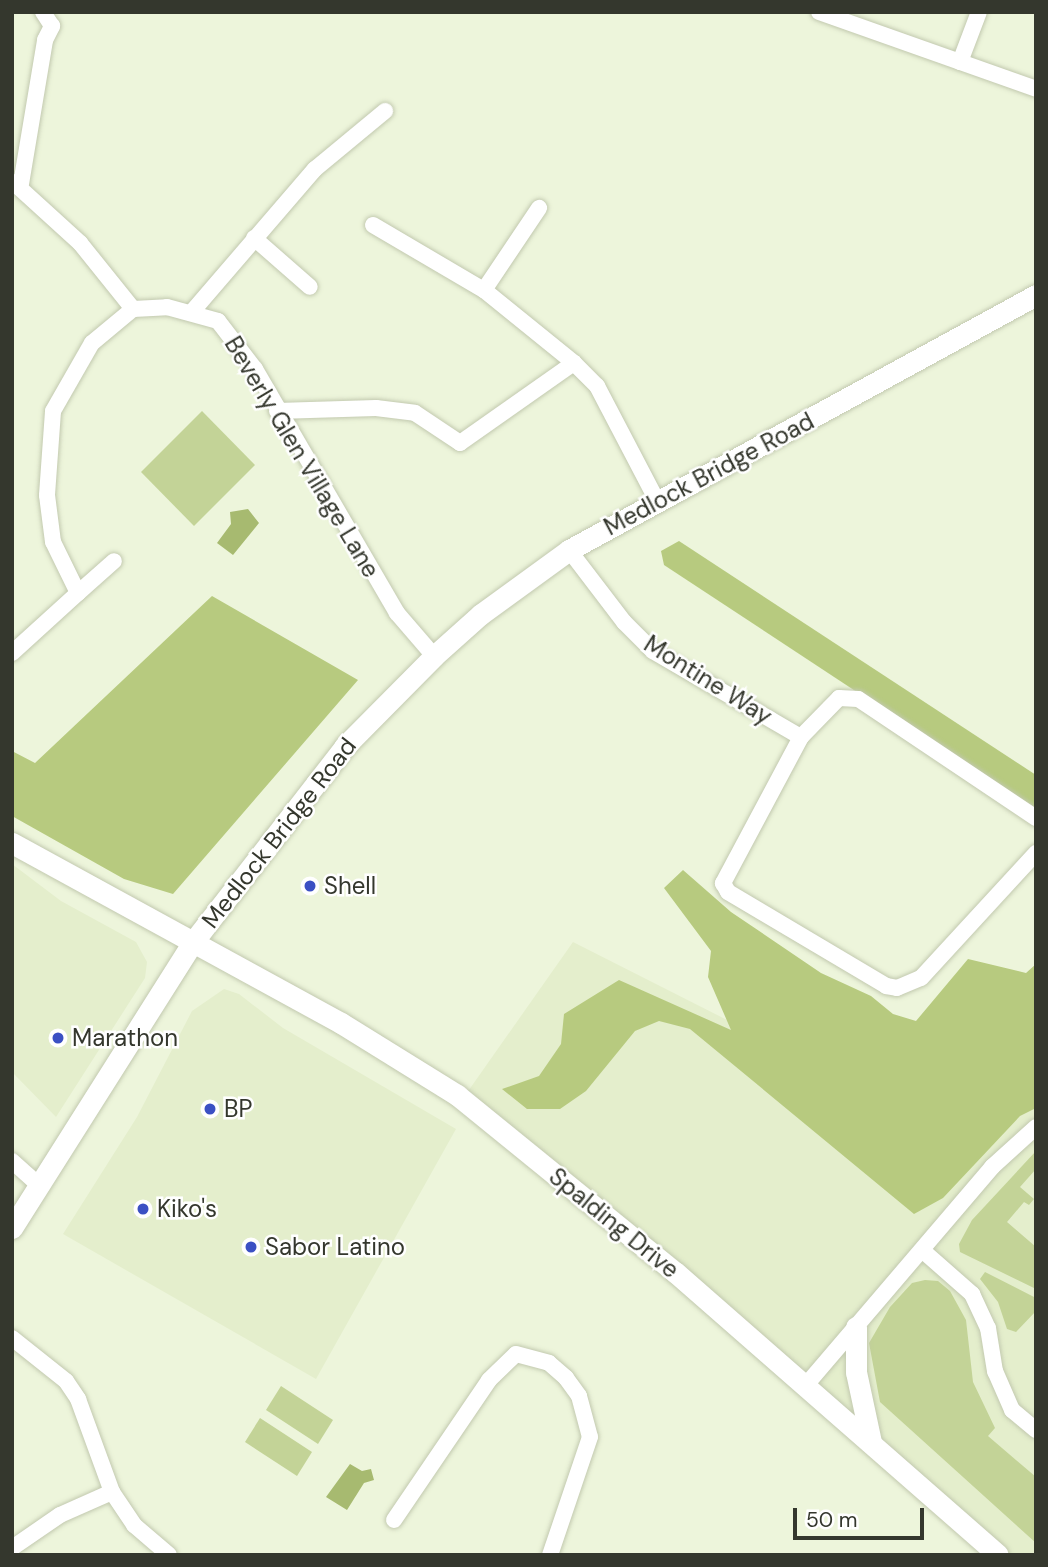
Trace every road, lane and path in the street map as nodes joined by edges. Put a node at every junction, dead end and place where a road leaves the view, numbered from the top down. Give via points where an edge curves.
1 (819, 12) edge
2 (979, 12) edge
3 (51, 17) edge
4 (960, 62) junction
5 (1036, 89) edge
6 (385, 111) dead end
7 (16, 183) edge
8 (539, 208) dead end
9 (373, 225) dead end
10 (254, 237) junction
11 (310, 287) dead end
12 (484, 290) junction
13 (1036, 295) edge
14 (132, 309) junction
15 (191, 313) junction
16 (574, 363) junction
17 (277, 411) junction
18 (656, 499) junction
19 (569, 550) junction
20 (114, 561) dead end
21 (78, 593) junction
22 (12, 653) edge
23 (434, 656) junction
24 (801, 737) junction
25 (1036, 818) edge
26 (12, 842) edge
27 (1036, 853) edge
28 (194, 942) junction
29 (1036, 1127) edge
30 (12, 1161) edge
31 (40, 1186) junction
32 (12, 1228) edge
33 (922, 1250) junction
34 (856, 1327) junction
35 (12, 1338) edge
36 (806, 1385) junction
37 (1036, 1430) edge
38 (871, 1442) junction
39 (112, 1492) junction
40 (394, 1520) dead end
41 (12, 1548) edge
42 (169, 1555) edge
43 (550, 1555) edge
44 (998, 1555) edge

1 - 4 street
2 - 4 street
3 - 7 street
4 - 5 street
6 - 10 street via 315,169
7 - 14 street via 80,243
8 - 12 street
9 - 12 street
10 - 11 street
10 - 15 street
12 - 16 street
13 - 18 main road, Medlock Bridge Road
14 - 15 street, Beverly Glen Village Lane via 167,307
14 - 21 street via 92,342 53,411 47,495 53,542
15 - 17 street, Beverly Glen Village Lane via 218,321 255,369
16 - 17 street via 460,443 415,413 376,408
16 - 18 street via 597,386
17 - 23 street, Beverly Glen Village Lane via 397,612
18 - 19 main road, Medlock Bridge Road
19 - 23 main road, Medlock Bridge Road via 481,614
19 - 24 street, Montine Way via 624,622 653,651
20 - 21 street
21 - 22 street
23 - 28 main road, Medlock Bridge Road via 336,756
24 - 25 street via 839,698 858,699
24 - 27 street via 723,883 728,892 886,986 897,988 921,978
26 - 28 main road, Spalding Drive
28 - 31 main road, Medlock Bridge Road
28 - 36 main road, Spalding Drive via 341,1023 457,1095
29 - 33 street via 992,1167
30 - 31 street
31 - 32 main road, Medlock Bridge Road
33 - 34 street
33 - 37 street via 949,1269 972,1294 988,1328 995,1371 1012,1410
34 - 36 street
34 - 38 main road via 856,1372
35 - 39 street via 66,1381 78,1399
36 - 38 main road, Spalding Drive
38 - 44 main road, Spalding Drive
39 - 41 street via 60,1515
39 - 42 street via 134,1525
40 - 43 street via 489,1380 516,1354 549,1363 566,1378 579,1396 590,1437

